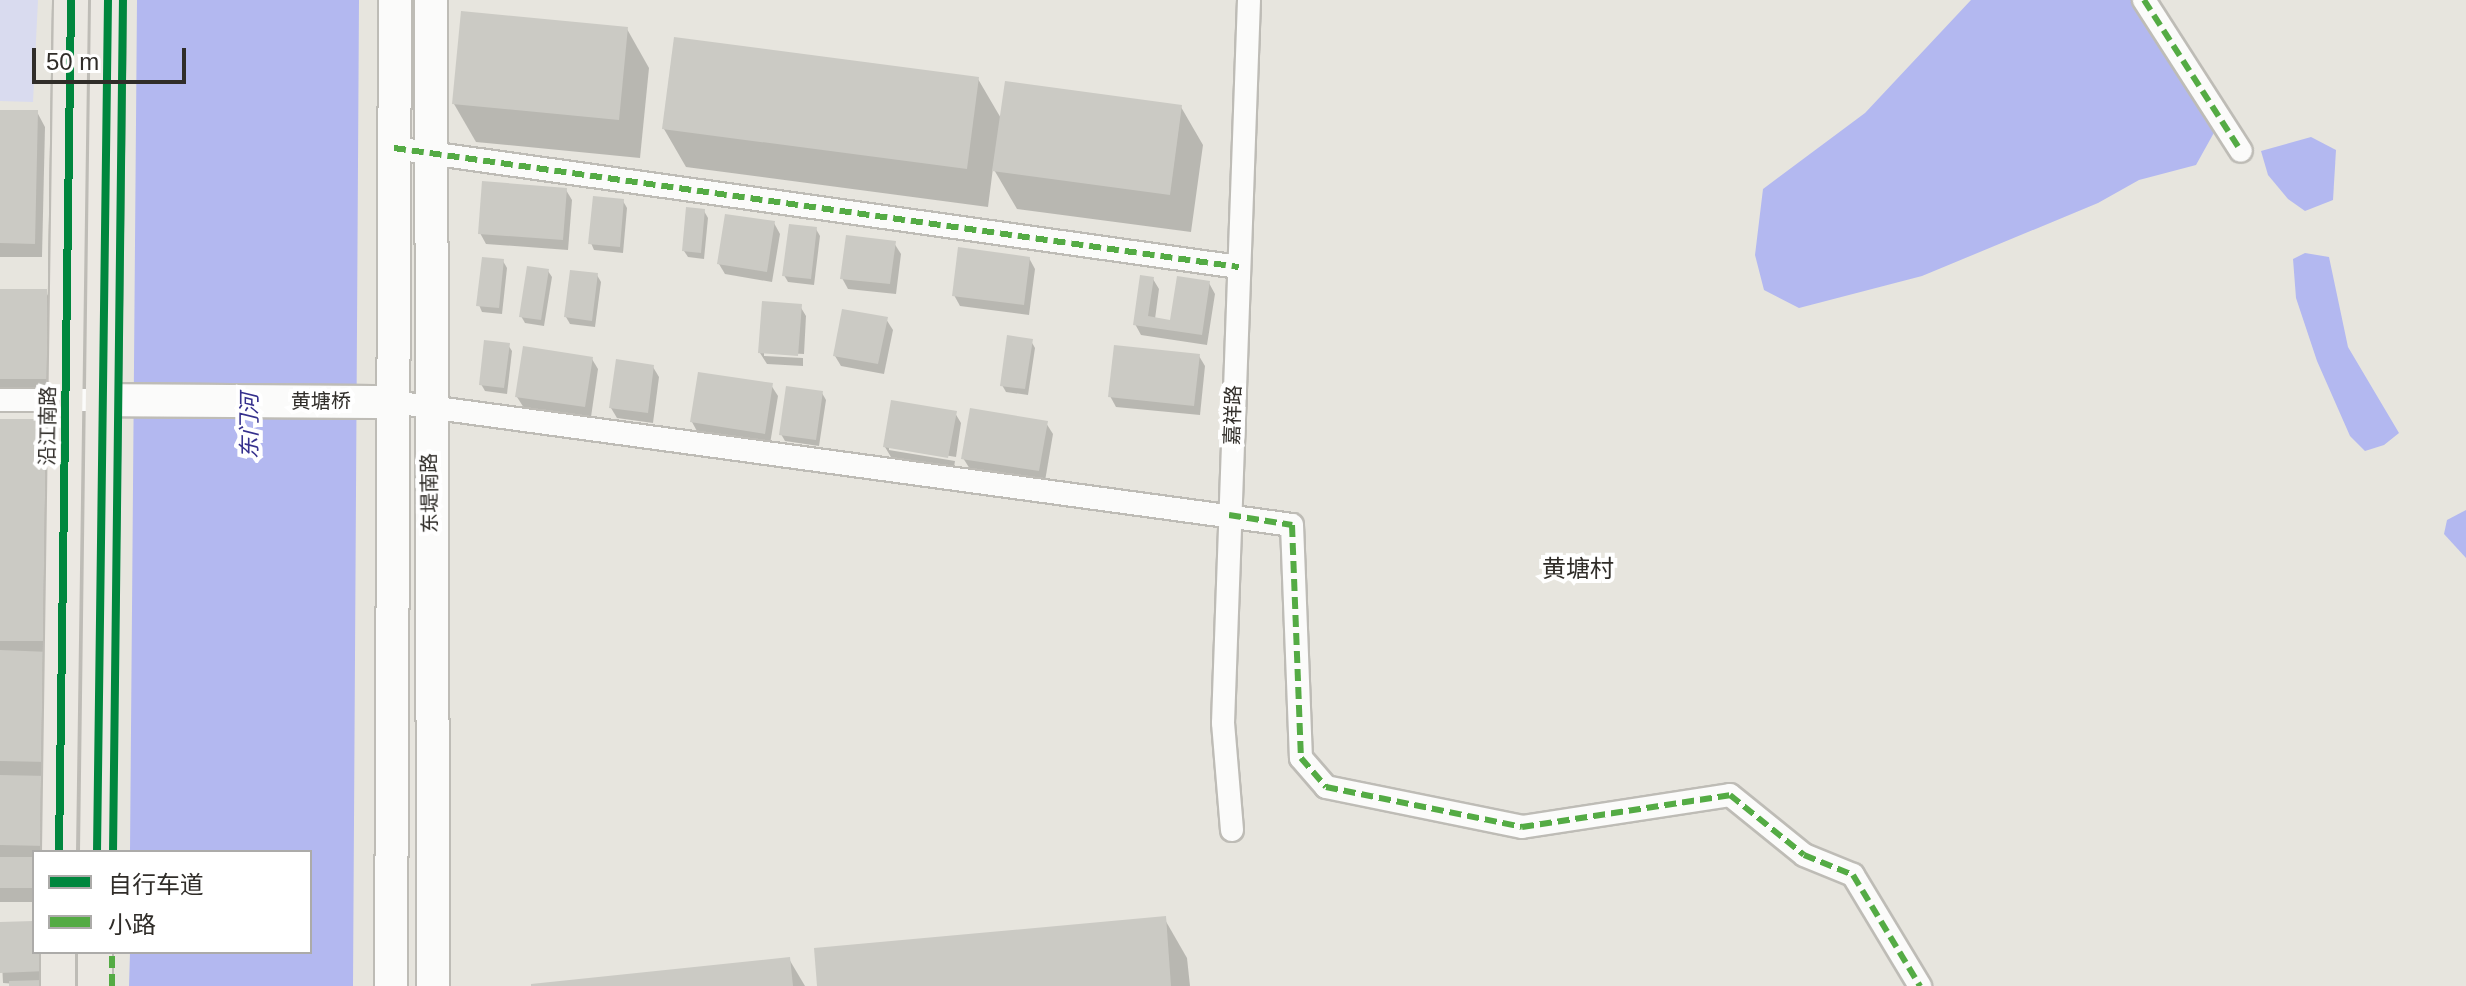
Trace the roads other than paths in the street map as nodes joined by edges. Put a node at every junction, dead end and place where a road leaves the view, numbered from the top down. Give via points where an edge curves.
1 (71, 0) edge
2 (108, 0) edge
3 (395, 0) edge
4 (431, 0) edge
5 (1249, 0) edge
6 (2144, 0) edge
7 (394, 148) junction
8 (2241, 151) dead end
9 (431, 153) junction
10 (1239, 267) junction
11 (0, 400) edge
12 (64, 400) junction
13 (104, 400) junction
14 (393, 402) junction
15 (429, 407) junction
16 (1229, 515) junction
17 (1232, 830) dead end
18 (59, 850) edge
19 (97, 850) edge
20 (58, 954) edge
21 (95, 954) edge
22 (58, 986) edge
23 (95, 986) edge
24 (391, 986) edge
25 (433, 986) edge
26 (1920, 986) edge

1 - 12 main road, 沿江南路
2 - 13 main road
3 - 7 main road, 东堤南路
4 - 9 main road, 东堤南路
5 - 10 street, 嘉祥路
6 - 8 street
7 - 9 street
7 - 14 main road, 东堤南路
9 - 10 street
9 - 15 main road, 东堤南路
10 - 16 street, 嘉祥路
11 - 12 street
12 - 13 street
12 - 18 main road, 沿江南路
13 - 14 main road, 黄塘桥
13 - 19 main road
14 - 15 street
14 - 24 main road, 东堤南路
15 - 16 street
15 - 25 main road, 东堤南路
16 - 17 street, 嘉祥路 via 1223,723
16 - 26 street via 1292,525 1301,758 1326,787 1522,827 1730,795 1804,855 1853,875
20 - 22 main road
21 - 23 main road

